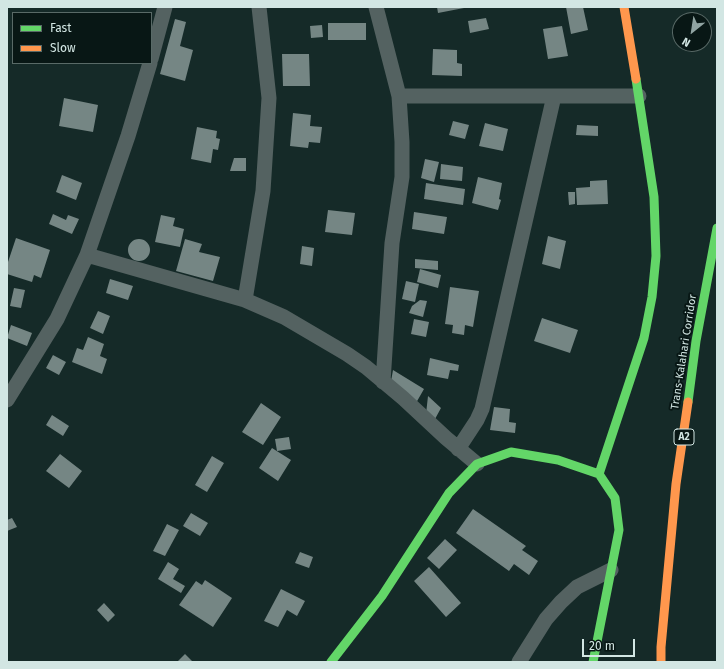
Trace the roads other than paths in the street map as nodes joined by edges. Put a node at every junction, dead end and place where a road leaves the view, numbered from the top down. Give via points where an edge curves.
1 (165, 7) edge
2 (259, 7) edge
3 (376, 7) edge
4 (624, 7) edge
5 (152, 55) edge
6 (150, 64) edge
7 (399, 96) junction
8 (554, 96) junction
9 (639, 96) junction
10 (717, 228) edge
11 (716, 243) edge
12 (87, 255) junction
13 (245, 300) junction
14 (383, 382) junction
15 (7, 400) edge
16 (458, 449) junction
17 (477, 464) junction
18 (599, 474) junction
19 (611, 570) junction
20 (661, 646) junction
21 (335, 661) edge
22 (519, 662) edge
23 (593, 662) edge
24 (656, 662) edge
25 (661, 662) edge

1 - 5 street
2 - 13 street via 269,98 264,191
3 - 7 street
4 - 9 main road
6 - 12 street
7 - 8 street
7 - 14 street via 402,177 392,243
8 - 9 street
8 - 16 street via 482,409
9 - 18 main road via 654,198 656,256 652,297 644,338
10 - 11 main road, Trans-Kalahari Corridor / A2
11 - 20 main road, Trans-Kalahari Corridor / A2 via 696,340 676,484
12 - 13 street
12 - 15 street via 57,319
13 - 14 street via 284,317 321,338 366,367
14 - 16 street
16 - 17 street
17 - 18 main road via 511,452 558,460
17 - 21 main road via 449,493 382,596
18 - 19 main road via 615,498 619,530
19 - 22 street via 577,587 561,602 546,619
19 - 23 main road
20 - 24 main road, Trans-Kalahari Corridor / A2
20 - 25 main road, Trans-Kalahari Corridor / A2

